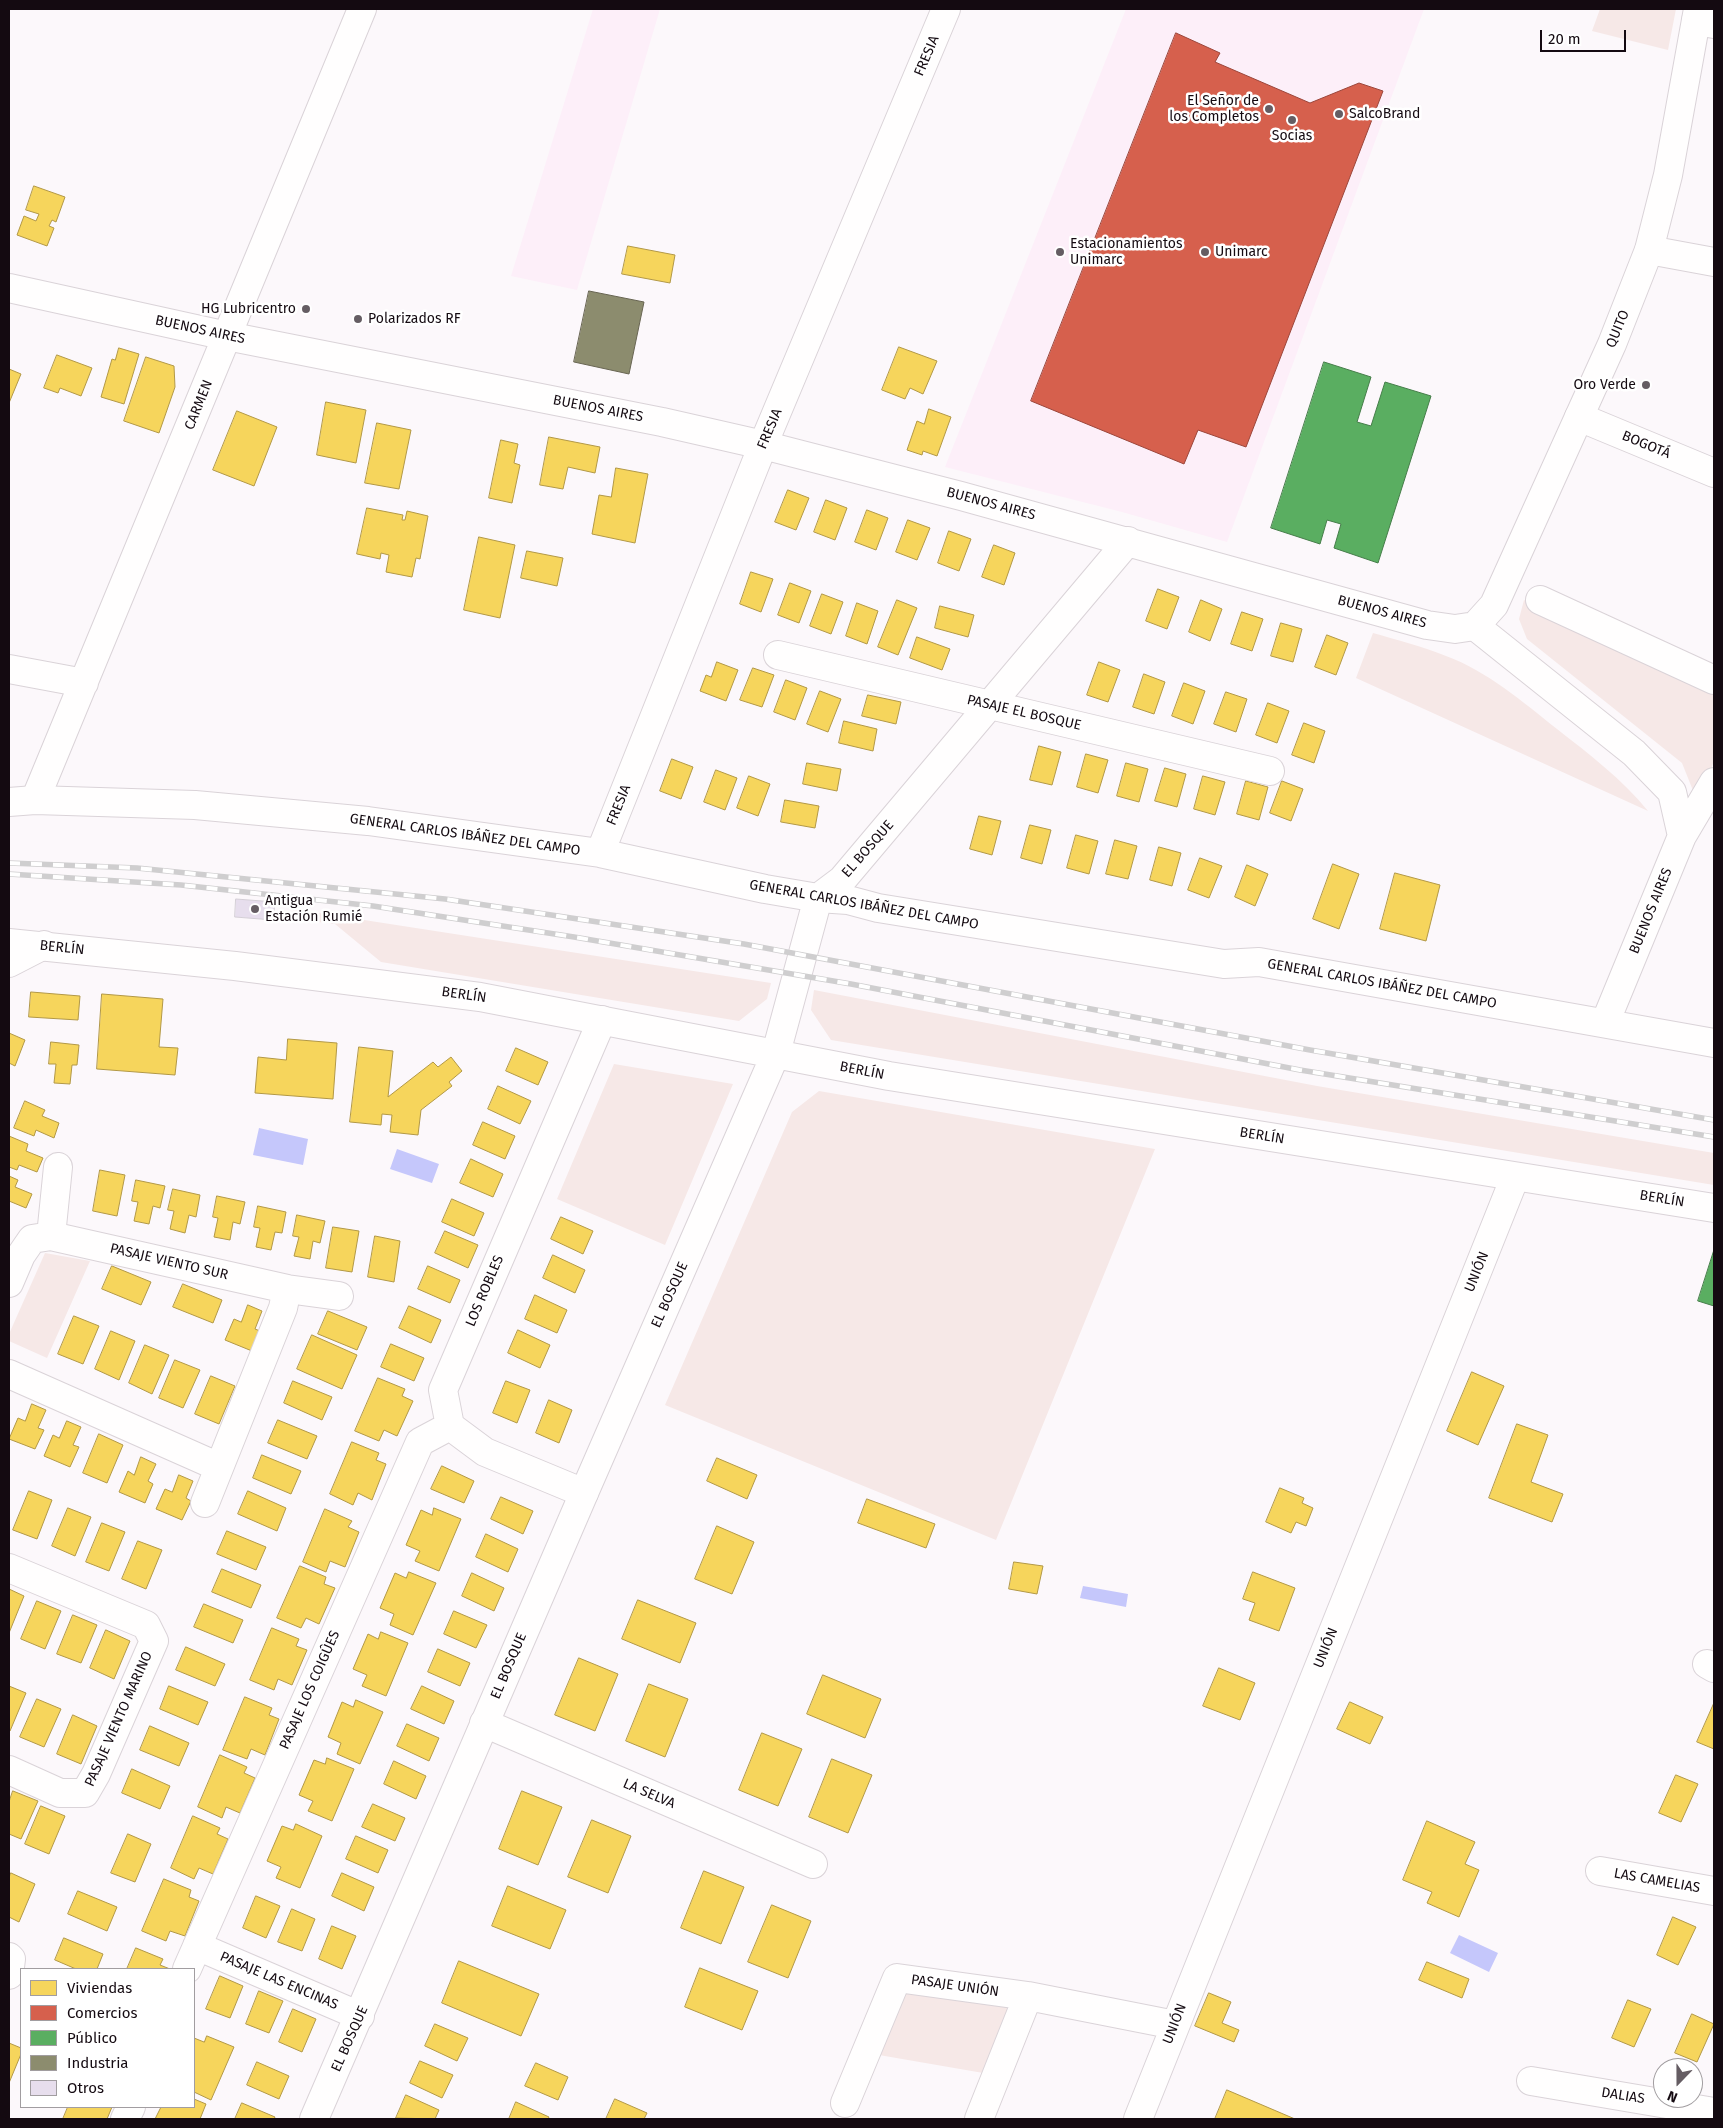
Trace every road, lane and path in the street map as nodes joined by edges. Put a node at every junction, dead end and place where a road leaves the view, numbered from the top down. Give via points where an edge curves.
1 (362, 9) edge
2 (946, 9) edge
3 (1703, 18) edge
4 (1649, 250) junction
5 (1714, 262) edge
6 (9, 288) edge
7 (227, 336) junction
8 (1579, 416) junction
9 (763, 446) junction
10 (1714, 473) edge
11 (1128, 541) junction
12 (1540, 600) dead end
13 (1475, 626) junction
14 (778, 655) dead end
15 (9, 669) edge
16 (1714, 680) edge
17 (84, 683) junction
18 (990, 705) junction
19 (1270, 771) dead end
20 (1714, 782) edge
21 (22, 801) edge
22 (1682, 836) junction
23 (600, 853) junction
24 (818, 898) junction
25 (9, 943) edge
26 (44, 945) junction
27 (9, 963) edge
28 (602, 1020) junction
29 (1605, 1023) junction
30 (1714, 1043) edge
31 (776, 1054) junction
32 (58, 1167) dead end
33 (1515, 1177) junction
34 (1714, 1208) edge
35 (51, 1236) junction
36 (9, 1283) edge
37 (287, 1289) junction
38 (339, 1296) dead end
39 (9, 1374) edge
40 (450, 1426) junction
41 (219, 1467) junction
42 (584, 1493) junction
43 (205, 1503) dead end
44 (9, 1568) edge
45 (484, 1724) junction
46 (9, 1770) edge
47 (813, 1864) dead end
48 (1600, 1871) dead end
49 (1714, 1891) edge
50 (9, 1957) edge
51 (192, 1958) edge
52 (9, 1975) edge
53 (1028, 1996) junction
54 (360, 2016) junction
55 (1175, 2025) junction
56 (1531, 2081) dead end
57 (845, 2103) dead end
58 (1714, 2112) edge
59 (314, 2119) edge
60 (979, 2119) edge
61 (1138, 2119) edge

1 - 7 street, CARMEN
2 - 9 street, FRESIA
3 - 4 street, QUITO
4 - 5 street
4 - 8 street, QUITO
6 - 7 street, BUENOS AIRES
7 - 9 street, BUENOS AIRES via 652,420
7 - 17 street, CARMEN
8 - 10 street, BOGOTÁ
8 - 13 street, QUITO via 1494,605
9 - 11 street, BUENOS AIRES
9 - 23 street, FRESIA
11 - 13 street, BUENOS AIRES via 1427,625 1455,629
11 - 18 street, EL BOSQUE
12 - 16 street
13 - 22 street via 1634,753 1660,779 1672,792
14 - 18 street, PASAJE EL BOSQUE
15 - 17 street
17 - 21 street, CARMEN
18 - 19 street, PASAJE EL BOSQUE
18 - 24 street, EL BOSQUE via 842,880
20 - 22 street, BUENOS AIRES
21 - 23 street, GENERAL CARLOS IBÁÑEZ DEL CAMPO via 195,805 368,821
22 - 29 street, BUENOS AIRES
23 - 24 street, GENERAL CARLOS IBÁÑEZ DEL CAMPO
24 - 29 street, GENERAL CARLOS IBÁÑEZ DEL CAMPO via 848,900 878,908 1224,964 1259,962
24 - 31 street, EL BOSQUE
25 - 26 street, BERLÍN
26 - 27 street
26 - 28 street, BERLÍN via 470,996
28 - 31 street, BERLÍN
28 - 40 street, LOS ROBLES via 442,1390
29 - 30 street, GENERAL CARLOS IBÁÑEZ DEL CAMPO
31 - 33 street, BERLÍN via 889,1076
31 - 42 street, EL BOSQUE
32 - 35 street
33 - 34 street, BERLÍN
33 - 55 street, UNIÓN
35 - 36 street via 32,1239
35 - 37 street, PASAJE VIENTO SUR
37 - 38 street, PASAJE VIENTO SUR
37 - 41 street via 283,1308
39 - 41 street
40 - 42 street via 484,1452
40 - 51 street, PASAJE LOS COIGÛES via 420,1442
41 - 43 street
42 - 45 street, EL BOSQUE
44 - 46 street, PASAJE VIENTO MARINO via 146,1625 154,1640 85,1793 60,1794
45 - 47 street, LA SELVA
45 - 54 street, EL BOSQUE
48 - 49 street, LAS CAMELIAS
50 - 52 street
51 - 54 street, PASAJE LAS ENCINAS
53 - 55 street, PASAJE UNIÓN
53 - 57 street, PASAJE UNIÓN via 897,1978
53 - 60 street
54 - 59 street, EL BOSQUE
55 - 61 street, UNIÓN
56 - 58 street, DALIAS

